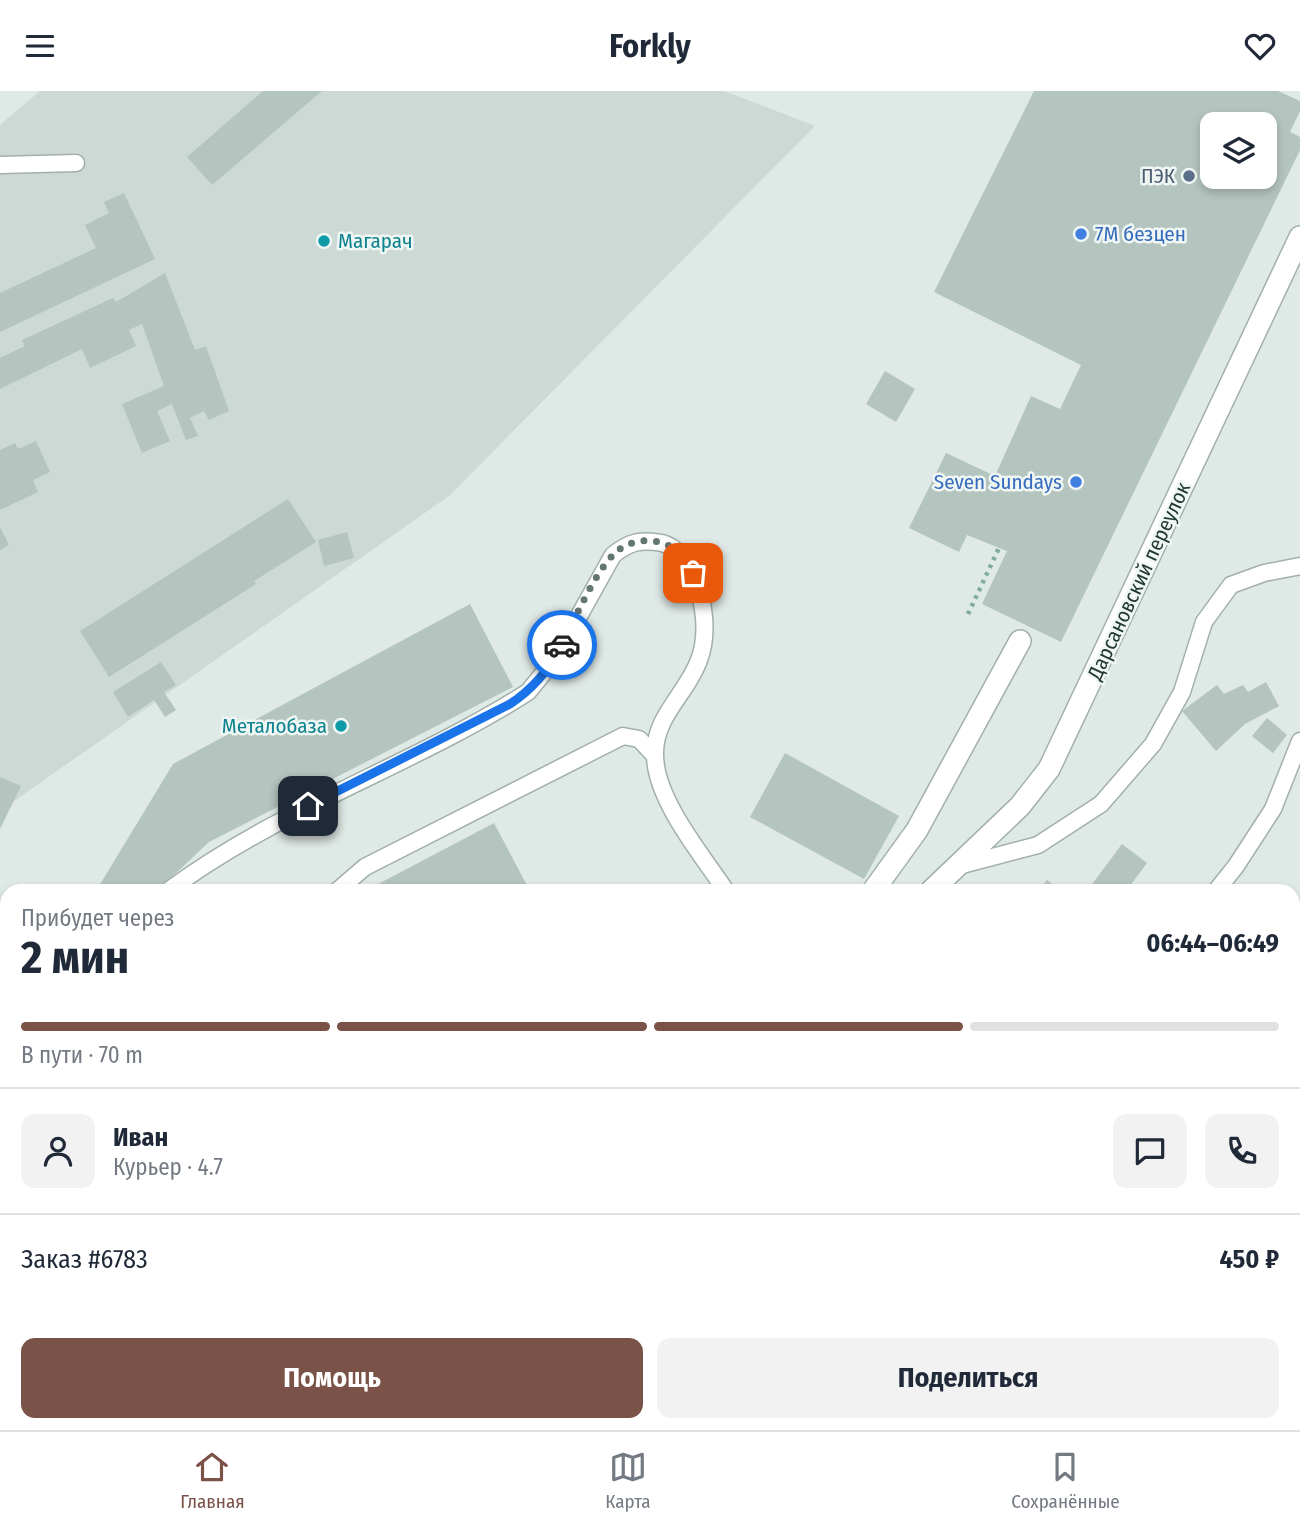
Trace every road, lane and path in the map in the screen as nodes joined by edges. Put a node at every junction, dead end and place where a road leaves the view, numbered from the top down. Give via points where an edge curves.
1 (76, 163) dead end
2 (0, 165) edge
3 (1300, 237) edge
4 (999, 548) dead end
5 (1300, 566) edge
6 (968, 614) dead end
7 (1020, 641) dead end
8 (1300, 741) edge
9 (655, 756) junction
10 (956, 867) junction
11 (177, 884) edge
12 (345, 884) edge
13 (721, 884) edge
14 (878, 884) edge
15 (938, 884) edge
16 (1222, 884) edge

1 - 2 lane
3 - 10 street, Дарсановский переулок via 1049,769 1020,806
4 - 6 path
5 - 10 lane via 1231,585 1204,622 1182,692 1153,744 1101,804 1038,845
7 - 14 street via 917,829
8 - 16 lane via 1273,809
9 - 11 lane via 658,727 700,659 705,626 701,597 681,554 668,545 646,540 627,544 613,555 555,659 528,692 260,831
9 - 12 lane via 639,739 623,736 365,867
9 - 13 lane via 660,785
10 - 15 street, Дарсановский переулок

